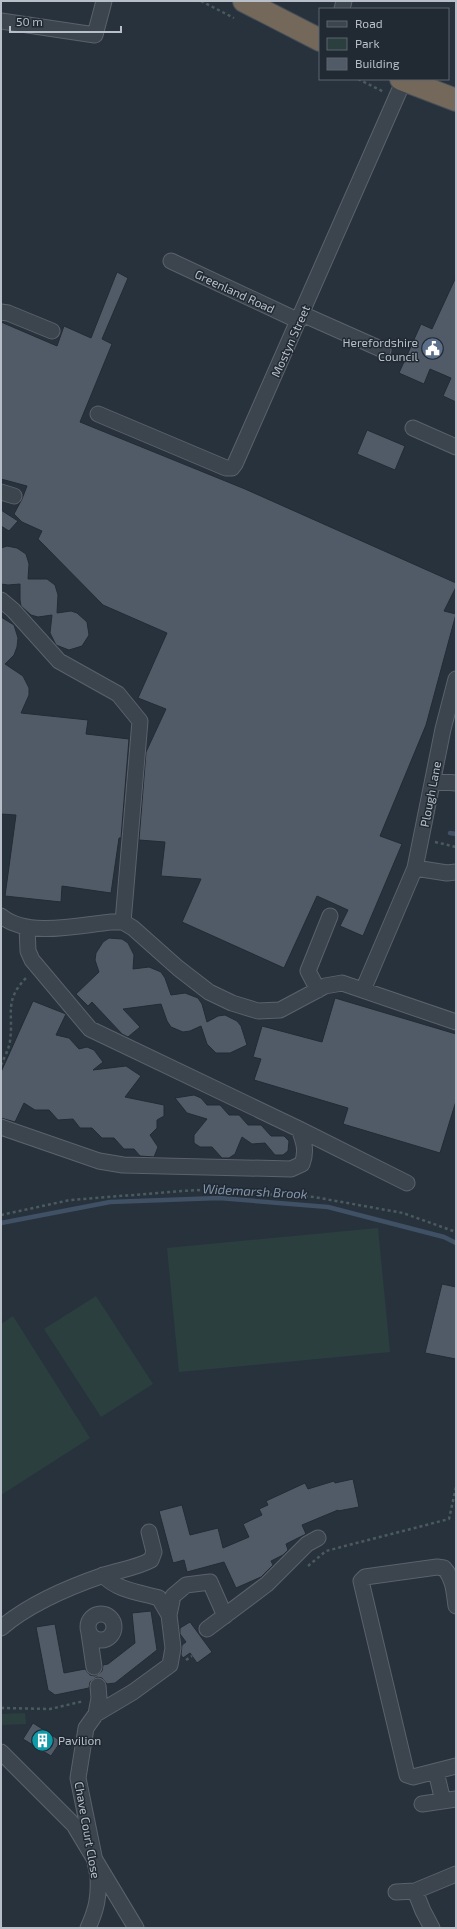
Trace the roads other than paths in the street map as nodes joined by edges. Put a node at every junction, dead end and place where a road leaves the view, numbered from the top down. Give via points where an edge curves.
1 (104, 1) edge
2 (244, 1) edge
3 (1, 21) edge
4 (319, 39) edge
5 (400, 86) edge
6 (456, 100) edge
7 (171, 261) dead end
8 (1, 312) edge
9 (301, 317) junction
10 (52, 331) dead end
11 (383, 350) dead end
12 (98, 414) dead end
13 (413, 428) dead end
14 (456, 447) edge
15 (1, 600) edge
16 (456, 679) edge
17 (450, 729) edge
18 (433, 781) junction
19 (456, 783) edge
20 (415, 868) junction
21 (456, 872) edge
22 (1, 916) edge
23 (330, 916) dead end
24 (124, 922) junction
25 (28, 927) junction
26 (318, 990) junction
27 (363, 990) junction
28 (456, 1022) edge
29 (1, 1127) edge
30 (299, 1129) junction
31 (406, 1183) dead end
32 (149, 1532) dead end
33 (318, 1538) dead end
34 (103, 1576) junction
35 (456, 1606) edge
36 (169, 1615) junction
37 (225, 1616) junction
38 (1, 1628) edge
39 (207, 1629) dead end
40 (89, 1632) dead end
41 (94, 1667) dead end
42 (98, 1686) dead end
43 (96, 1714) junction
44 (1, 1752) edge
45 (456, 1766) edge
46 (436, 1772) junction
47 (449, 1800) edge
48 (422, 1804) dead end
49 (94, 1858) junction
50 (456, 1874) edge
51 (415, 1890) junction
52 (396, 1892) dead end
53 (88, 1928) edge
54 (136, 1928) edge
55 (432, 1928) edge

1 - 3 street via 95,35
2 - 4 highway
5 - 6 highway
5 - 9 street, Mostyn Street
7 - 9 street, Greenland Road
8 - 10 street
9 - 11 street, Greenland Road
9 - 12 street, Mostyn Street via 232,468 226,468
13 - 14 street
15 - 24 street via 59,661 118,694 140,721
16 - 17 street, Plough Lane
17 - 18 street, Plough Lane
18 - 19 street
18 - 20 street, Plough Lane
20 - 21 street
20 - 27 street, Plough Lane
22 - 25 street via 8,922
23 - 26 street via 308,971
24 - 25 street via 37,929
24 - 26 street via 203,987 232,1003 258,1011 280,1010
25 - 30 street via 28,951 32,960 90,1029
26 - 27 street via 342,983
27 - 28 street
29 - 30 street via 100,1161 123,1165 291,1169 302,1164 306,1155
30 - 31 street
32 - 34 street via 154,1552 151,1560 140,1566
33 - 37 street via 307,1544 266,1584
34 - 36 street, Chave Court Close via 110,1583 126,1590 159,1598
34 - 38 street via 44,1601
35 - 46 street via 453,1586 444,1568 365,1577 360,1581 405,1770 407,1775 413,1777
36 - 37 street via 173,1596 186,1585 210,1582
36 - 43 street, Chave Court Close via 173,1648 170,1665 133,1692
37 - 39 street
40 - 41 street
42 - 43 street
43 - 49 street, Chave Court Close via 86,1728 78,1778
44 - 49 street via 74,1825
45 - 46 street
46 - 47 street
47 - 48 street
49 - 53 street, Chave Court Close via 98,1876 98,1906
49 - 54 street
50 - 51 street
51 - 52 street
51 - 55 street

